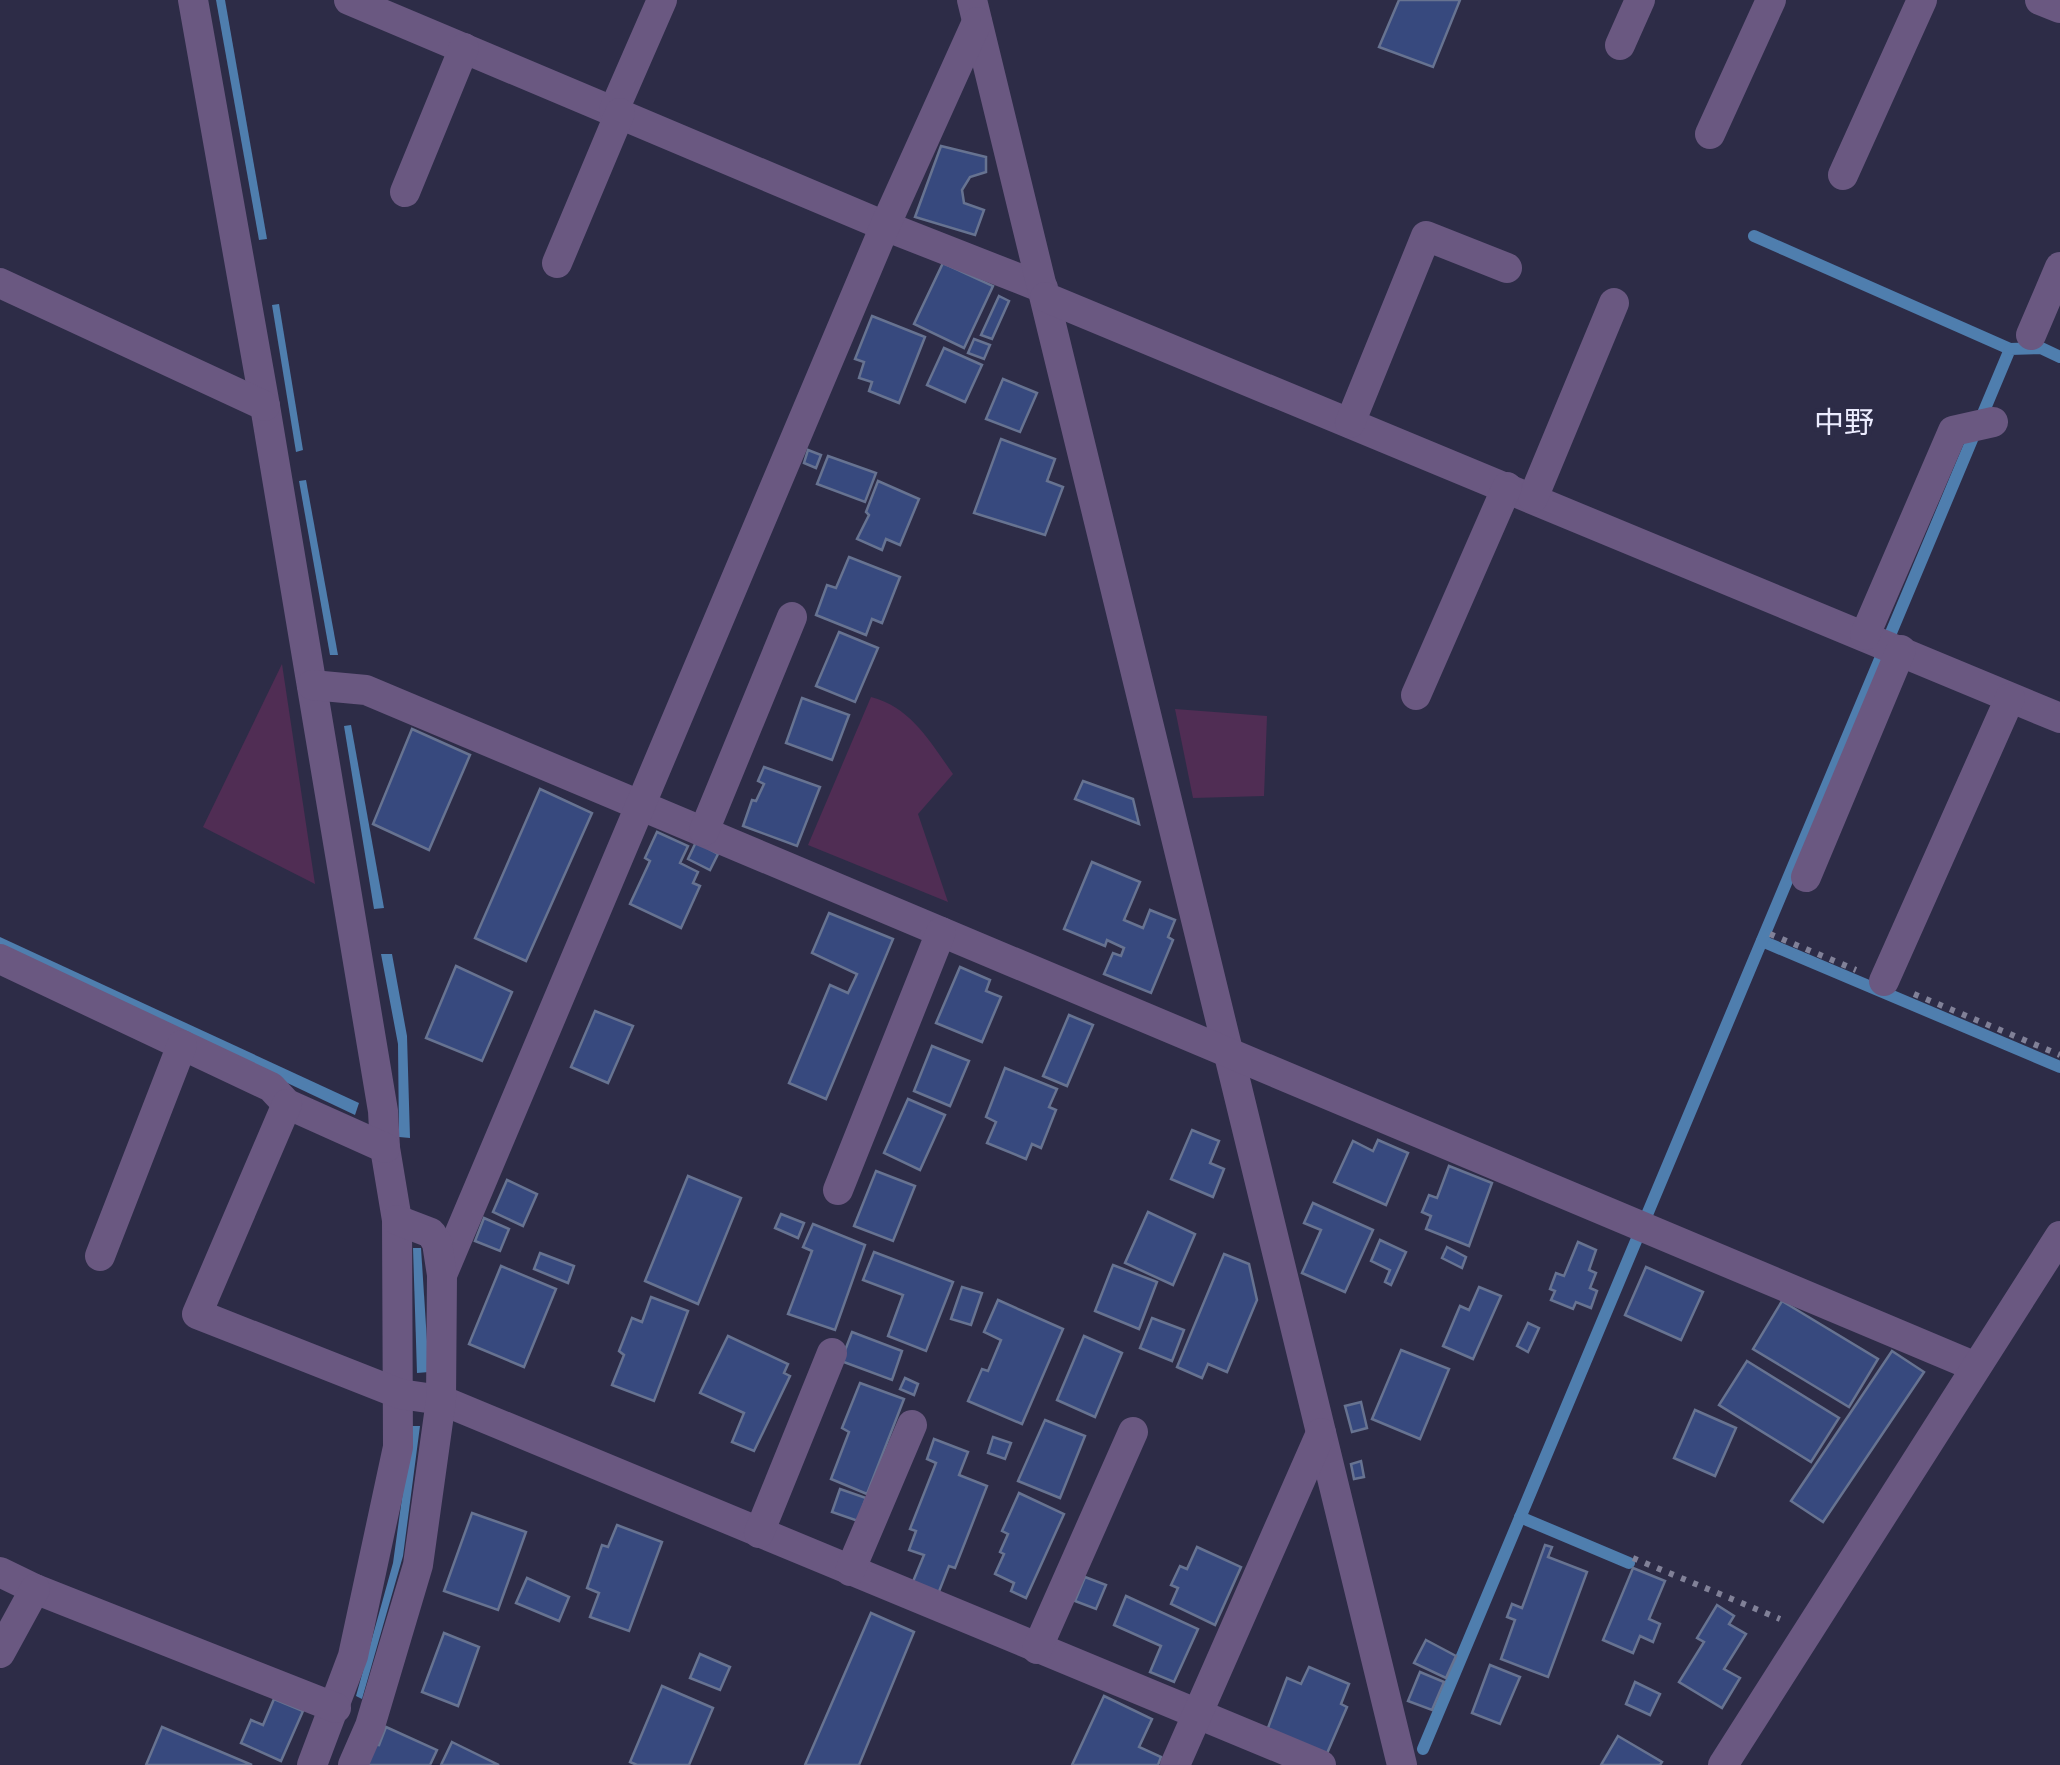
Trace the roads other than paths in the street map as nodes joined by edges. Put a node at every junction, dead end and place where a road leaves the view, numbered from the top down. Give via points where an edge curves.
1 (193, 0) edge
2 (349, 0) edge
3 (662, 0) edge
4 (1640, 0) edge
5 (1771, 0) edge
6 (1922, 0) edge
7 (2040, 0) edge
8 (975, 7) edge
9 (2060, 8) edge
10 (1620, 45) dead end
11 (464, 48) junction
12 (617, 112) junction
13 (1710, 134) dead end
14 (1843, 176) dead end
15 (405, 192) dead end
16 (885, 226) junction
17 (558, 263) dead end
18 (2060, 267) edge
19 (1506, 268) dead end
20 (0, 283) edge
21 (1044, 293) junction
22 (1614, 303) dead end
23 (2032, 335) dead end
24 (265, 406) junction
25 (1994, 422) dead end
26 (1350, 423) junction
27 (1520, 493) junction
28 (792, 618) dead end
29 (1865, 634) junction
30 (1901, 650) junction
31 (312, 686) junction
32 (1416, 694) dead end
33 (2010, 698) junction
34 (2060, 718) edge
35 (642, 804) junction
36 (704, 831) junction
37 (1806, 878) dead end
38 (941, 932) junction
39 (0, 960) edge
40 (1884, 981) dead end
41 (182, 1045) junction
42 (1230, 1054) junction
43 (287, 1104) junction
44 (384, 1148) junction
45 (838, 1190) dead end
46 (398, 1220) junction
47 (2060, 1236) edge
48 (100, 1256) dead end
49 (442, 1275) junction
50 (832, 1354) dead end
51 (1976, 1367) junction
52 (400, 1394) junction
53 (442, 1400) junction
54 (912, 1425) dead end
55 (1133, 1432) dead end
56 (1320, 1433) junction
57 (759, 1533) junction
58 (850, 1571) junction
59 (0, 1572) edge
60 (34, 1588) junction
61 (1036, 1649) junction
62 (0, 1653) edge
63 (336, 1708) junction
64 (1196, 1715) junction
65 (312, 1765) edge
66 (353, 1765) edge
67 (1175, 1765) edge
68 (1322, 1765) edge
69 (1402, 1765) edge
70 (1723, 1765) edge

1 - 24 street
2 - 11 street
3 - 12 street
4 - 10 street
5 - 13 street
6 - 14 street
7 - 9 street
8 - 16 street
8 - 21 street
11 - 12 street
11 - 15 street
12 - 16 street
12 - 17 street
16 - 21 street
16 - 35 street
18 - 23 street
19 - 26 street via 1426,236
20 - 24 street
21 - 26 street
21 - 42 street
22 - 27 street
24 - 31 street
25 - 29 street via 1953,432
26 - 27 street
27 - 29 street
27 - 32 street
28 - 36 street
29 - 30 street
30 - 33 street
30 - 37 street
31 - 35 street via 366,690
31 - 44 street
33 - 34 street
33 - 40 street
35 - 36 street
35 - 49 street
36 - 38 street
38 - 42 street
38 - 45 street
39 - 41 street
41 - 43 street via 271,1087
41 - 48 street
42 - 51 street
42 - 56 street
43 - 44 street
43 - 52 street via 197,1314
44 - 46 street
46 - 49 street via 431,1232
46 - 52 street
47 - 51 street
49 - 53 street
50 - 57 street
51 - 70 street
52 - 53 street
52 - 63 street via 398,1447 354,1656
53 - 57 street
53 - 66 street via 418,1565
54 - 58 street
55 - 61 street
56 - 64 street
56 - 69 street
57 - 58 street
58 - 61 street
59 - 60 street
60 - 62 street
60 - 63 street
61 - 64 street
63 - 65 street
64 - 67 street
64 - 68 street

